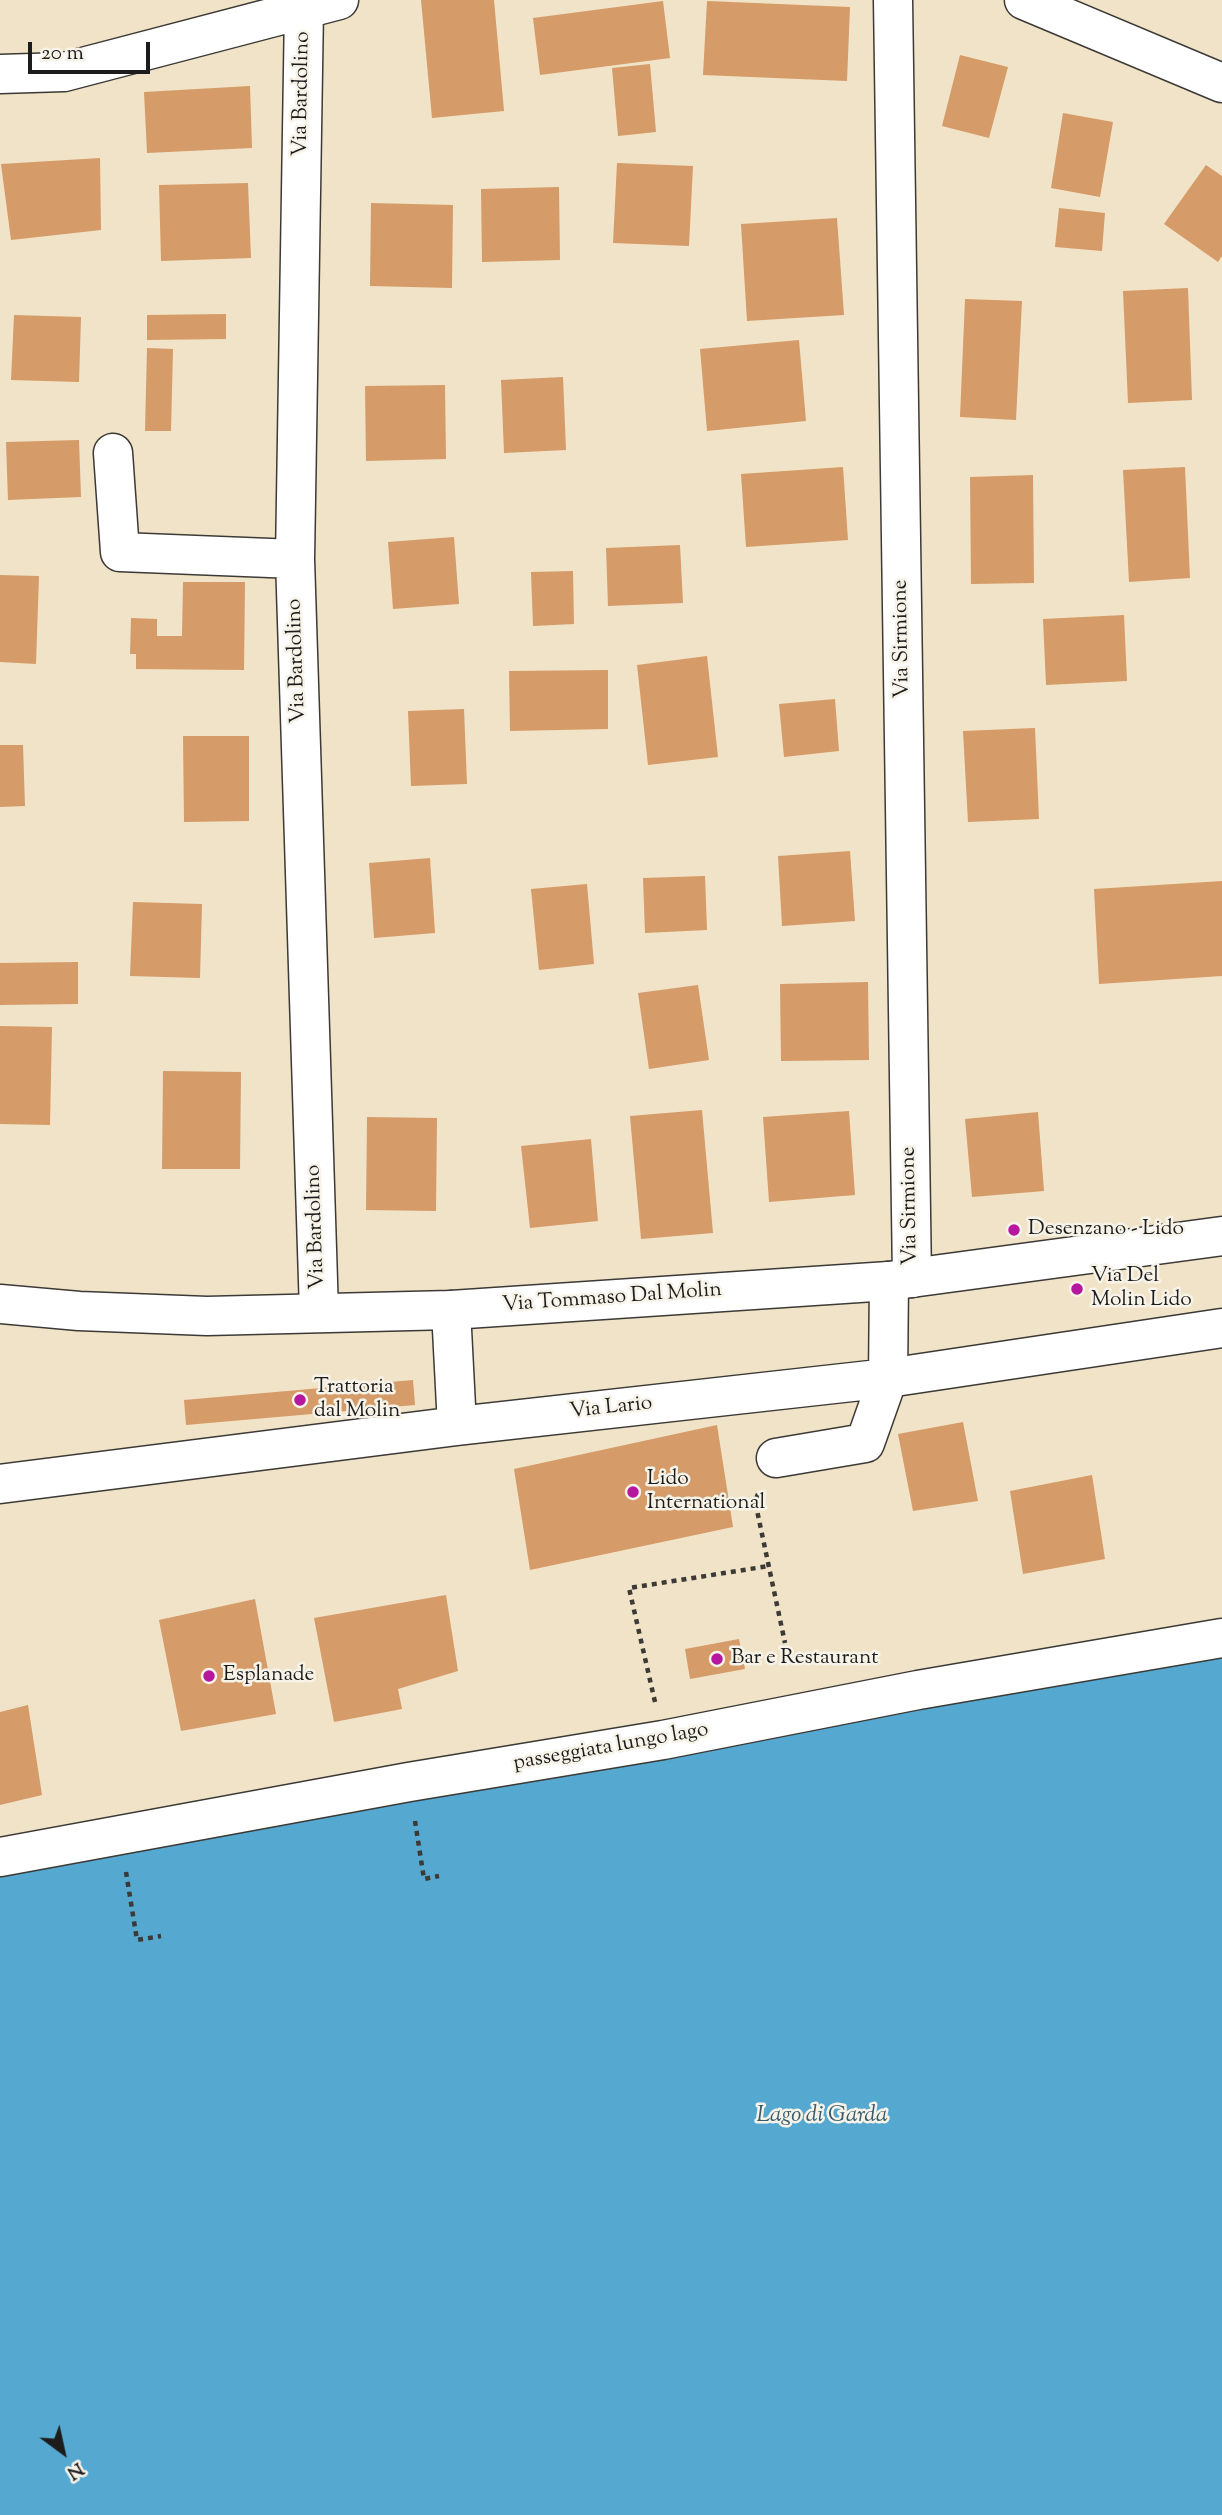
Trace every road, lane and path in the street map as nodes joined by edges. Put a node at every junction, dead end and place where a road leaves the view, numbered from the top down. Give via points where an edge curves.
1 (893, 0) edge
2 (1024, 0) edge
3 (322, 5) edge
4 (0, 74) edge
5 (1222, 83) edge
6 (113, 453) dead end
7 (295, 559) junction
8 (1222, 1236) edge
9 (901, 1279) junction
10 (0, 1304) edge
11 (451, 1310) junction
12 (319, 1312) junction
13 (1222, 1328) edge
14 (888, 1378) junction
15 (457, 1426) junction
16 (776, 1458) joint
17 (0, 1484) edge
18 (769, 1566) junction
19 (1222, 1638) edge
20 (785, 1643) dead end
21 (649, 1677) dead end
22 (409, 1782) junction
23 (0, 1857) edge
24 (124, 1861) dead end
25 (439, 1876) dead end
26 (162, 1936) dead end

1 - 9 street, Via Sirmione
2 - 5 street
3 - 4 street via 64,72
3 - 7 street, Via Bardolino
6 - 7 street via 120,552
7 - 12 street, Via Bardolino
8 - 9 street, Via Tommaso Dal Molin
9 - 11 street, Via Tommaso Dal Molin
9 - 14 street, Via Sirmione
10 - 12 street, Via Tommaso Dal Molin via 207,1316
11 - 12 street, Via Tommaso Dal Molin
11 - 15 street
13 - 14 street, Via Lario
14 - 15 street, Via Lario
14 - 16 street, Via Sirmione via 865,1443
15 - 17 street, Via Lario
16 - 18 path via 755,1500
18 - 20 path
18 - 21 path via 629,1588
19 - 22 street, passeggiata lungo lago
22 - 23 street, passeggiata lungo lago
22 - 25 path via 424,1879
24 - 26 path via 136,1940

